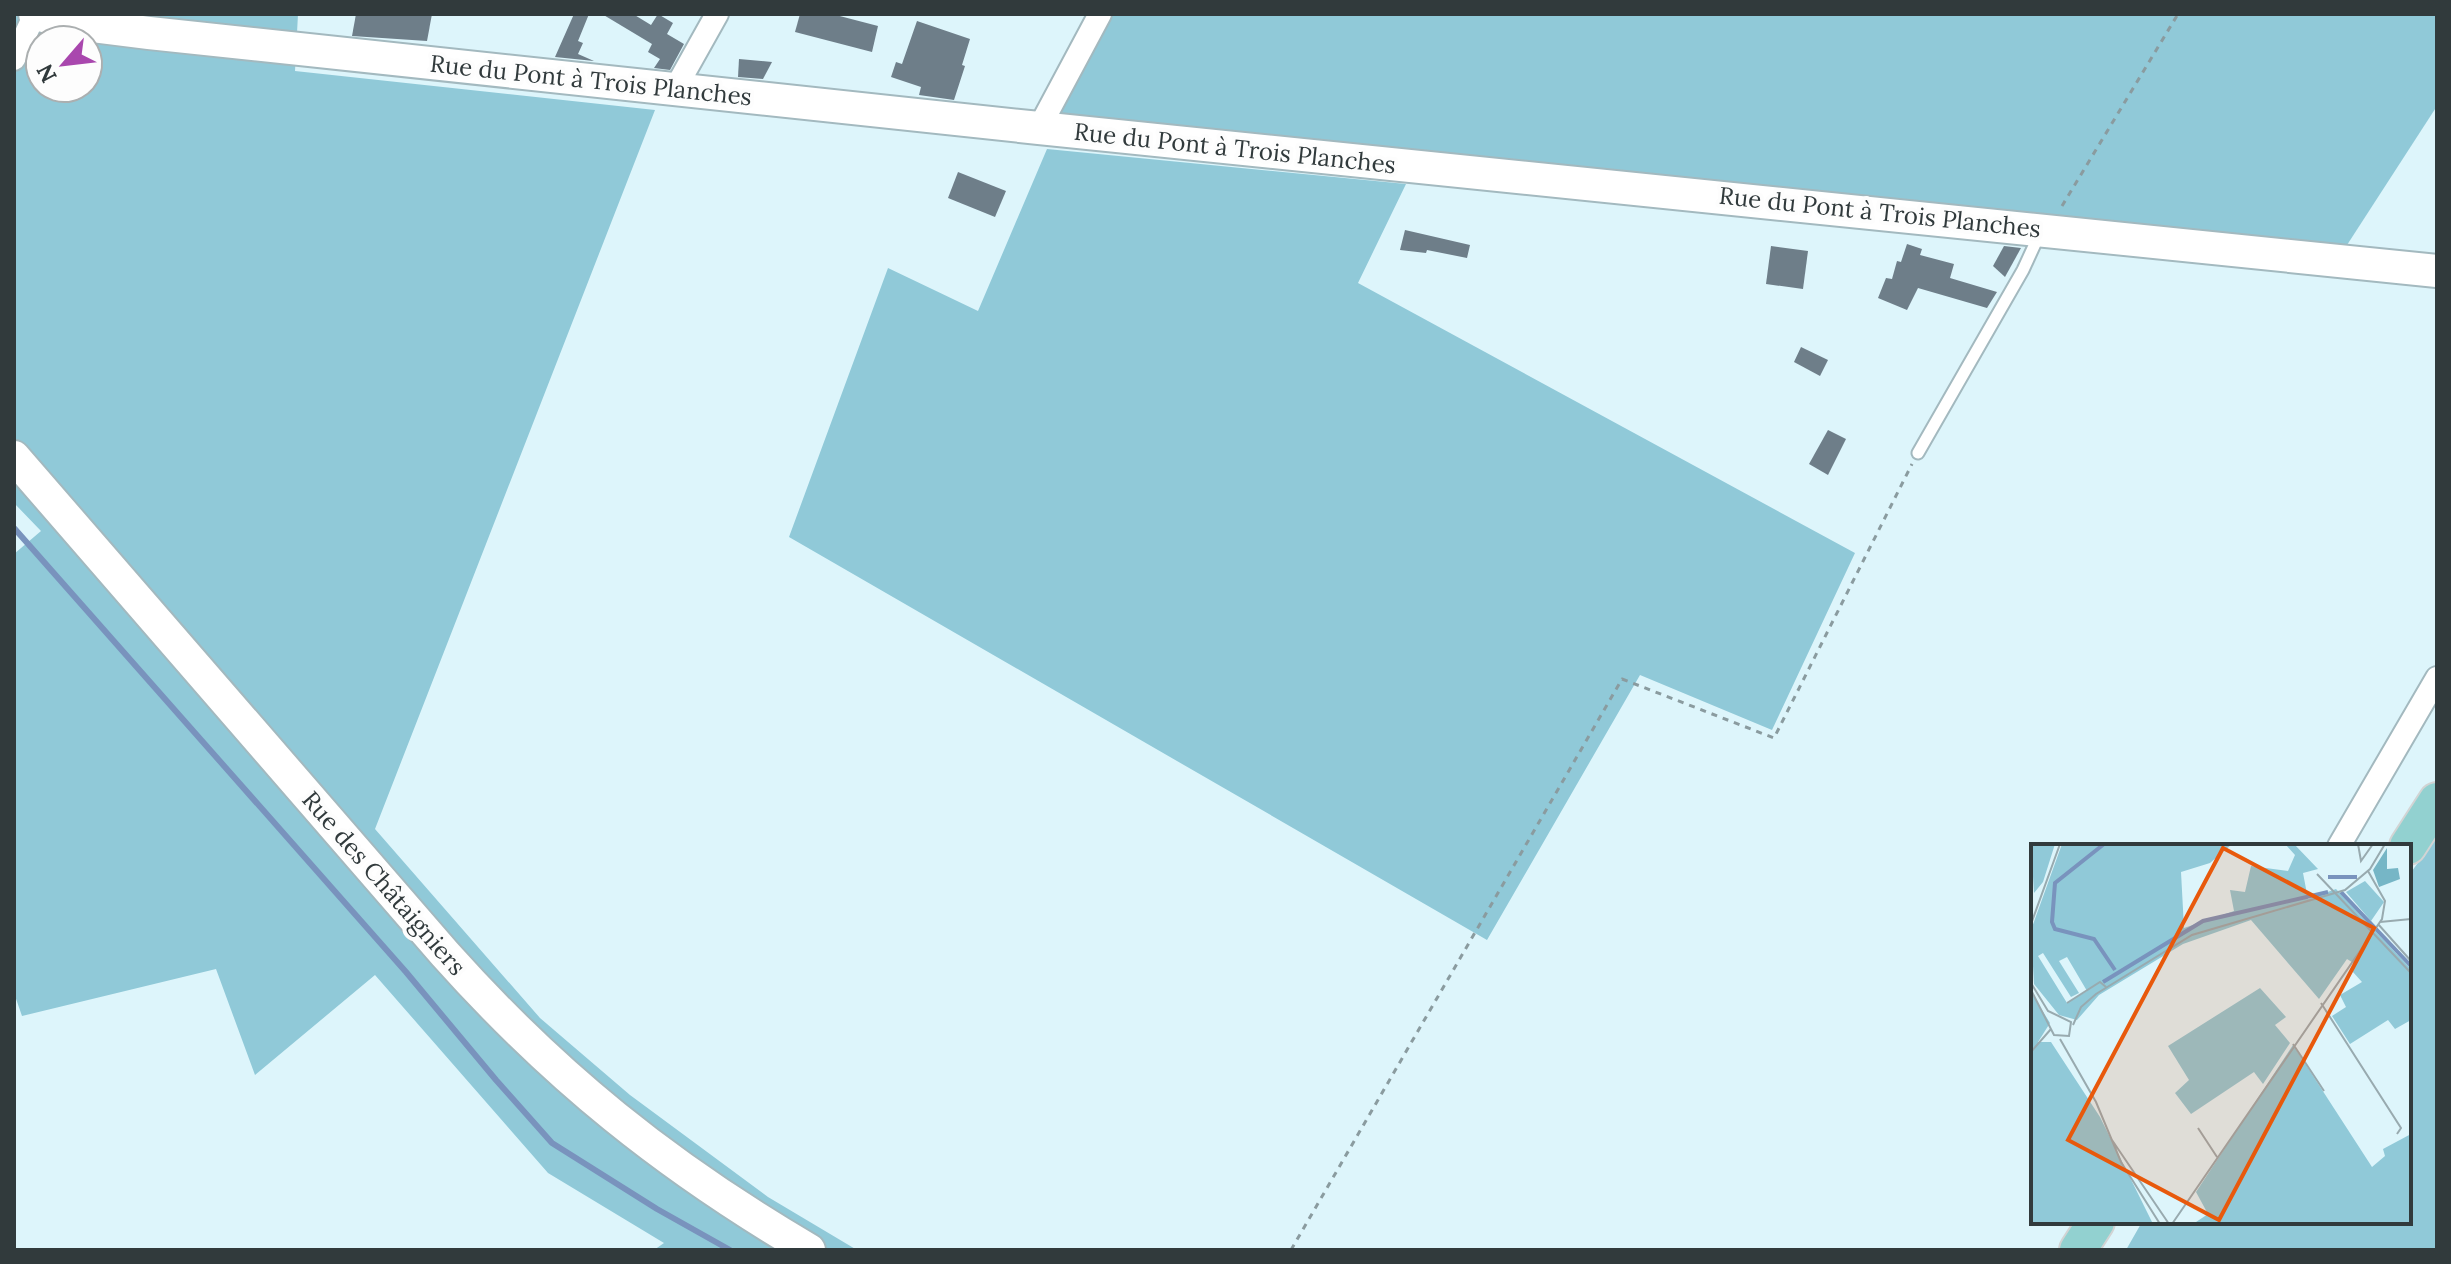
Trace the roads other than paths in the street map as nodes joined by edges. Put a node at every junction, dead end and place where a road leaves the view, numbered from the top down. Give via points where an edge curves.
1 (35, 14) edge
2 (717, 14) edge
3 (1100, 14) edge
4 (14, 59) edge
5 (675, 89) junction
6 (1039, 128) junction
7 (2045, 229) junction
8 (2437, 271) edge
9 (1918, 453) road end
10 (14, 457) edge
11 (2437, 678) edge
12 (2437, 801) edge
13 (2340, 844) edge
14 (2409, 844) edge
15 (2095, 1224) edge
16 (809, 1250) edge
17 (2078, 1250) edge

1 - 4 street
1 - 5 street, Rue du Pont à Trois Planches via 149,33
2 - 5 street
3 - 6 street
5 - 6 street, Rue du Pont à Trois Planches
6 - 7 street, Rue du Pont à Trois Planches
7 - 8 street, Rue du Pont à Trois Planches
7 - 9 lane
10 - 16 street, Rue des Châtaigniers via 511,1025 625,1127 709,1188
11 - 13 street
12 - 14 main road
15 - 17 main road

